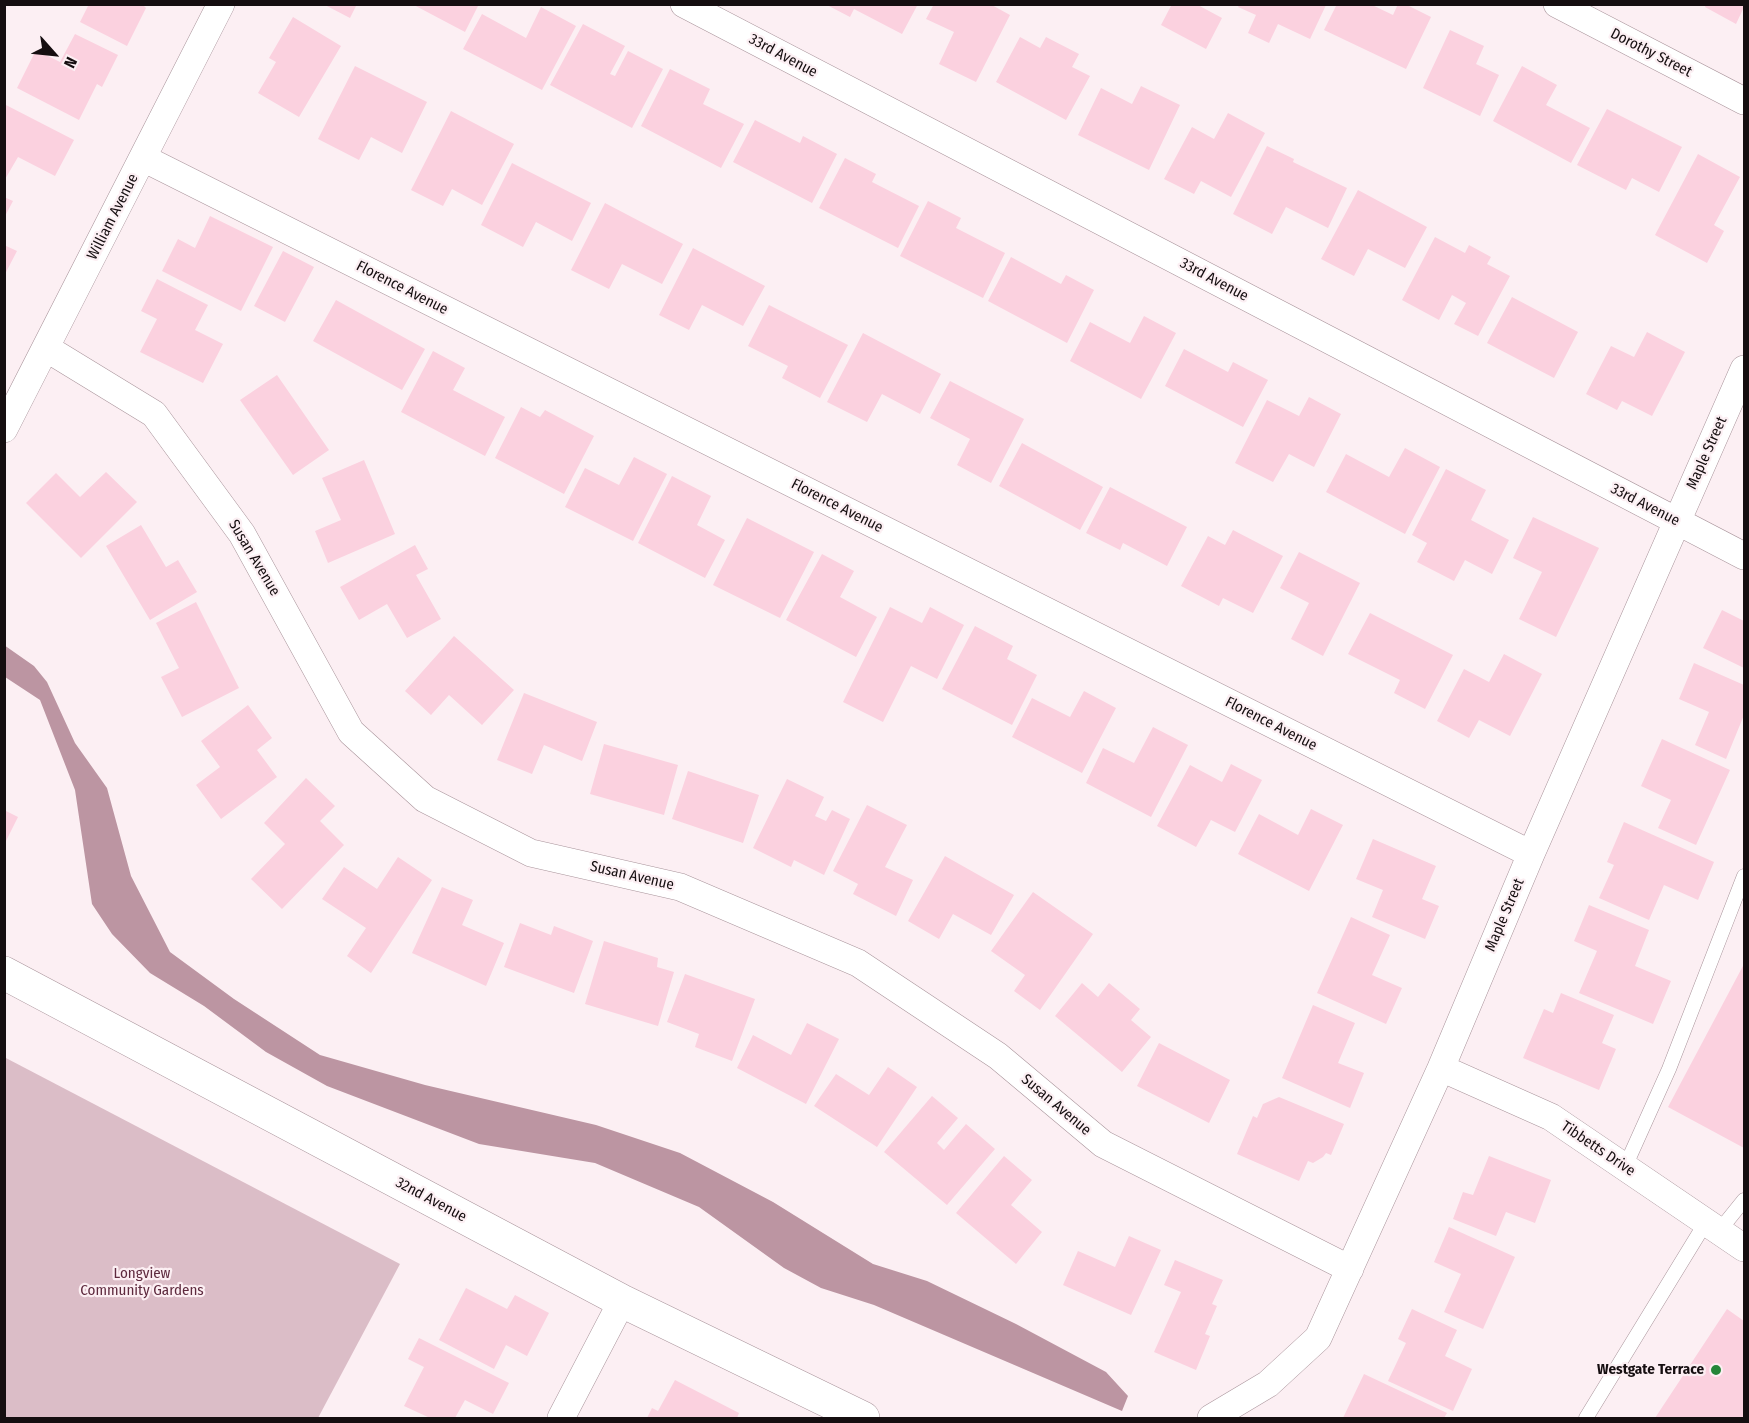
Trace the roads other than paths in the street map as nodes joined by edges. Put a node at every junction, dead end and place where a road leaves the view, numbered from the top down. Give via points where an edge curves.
1 (221, 4) edge
2 (684, 4) edge
3 (1557, 4) edge
4 (1744, 101) edge
5 (143, 158) junction
6 (46, 348) junction
7 (1744, 369) edge
8 (4, 429) edge
9 (1677, 521) junction
10 (1744, 556) edge
11 (1531, 854) junction
12 (1744, 876) edge
13 (4, 973) edge
14 (1442, 1068) junction
15 (1624, 1167) junction
16 (1744, 1200) edge
17 (1713, 1226) junction
18 (1744, 1248) edge
19 (1350, 1269) junction
20 (622, 1301) junction
21 (561, 1419) edge
22 (863, 1419) edge
23 (1211, 1419) edge
24 (1586, 1419) edge

1 - 5 street, William Avenue
2 - 9 street, 33rd Avenue
3 - 4 street, Dorothy Street
5 - 6 street, William Avenue
5 - 11 street, Florence Avenue
6 - 8 street, William Avenue
6 - 19 street, Susan Avenue via 154,414 242,534 351,732 424,799 531,853 680,887 858,963 998,1056 1103,1144
7 - 9 street, Maple Street
9 - 10 street, 33rd Avenue
9 - 11 street, Maple Street
11 - 14 street, Maple Street
12 - 15 lane via 1669,1069
13 - 20 street, 32nd Avenue
14 - 15 street, Tibbetts Drive via 1551,1118
14 - 19 street, Maple Street
15 - 17 street, Tibbetts Drive
16 - 17 lane
17 - 18 street, Tibbetts Drive
17 - 24 lane
19 - 23 street, Maple Street via 1318,1338 1268,1384
20 - 21 street
20 - 22 street, 32nd Avenue

